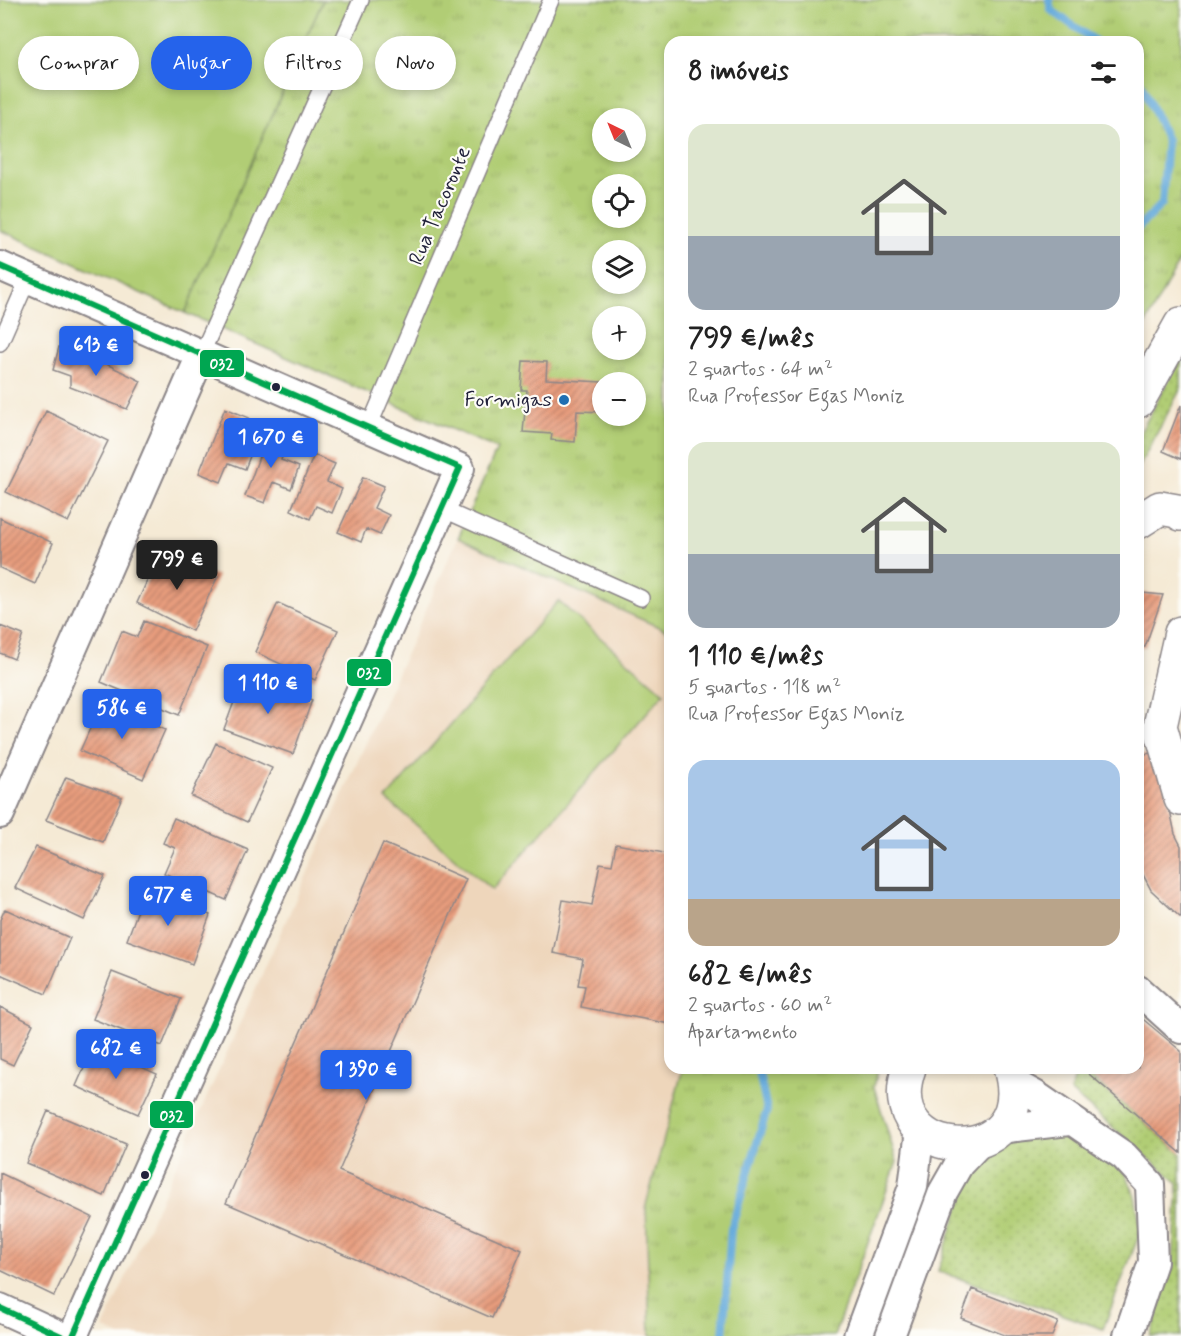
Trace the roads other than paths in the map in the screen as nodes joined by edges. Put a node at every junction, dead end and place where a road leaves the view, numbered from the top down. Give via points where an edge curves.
1 (361, 0) edge
2 (551, 0) edge
3 (0, 267) edge
4 (28, 279) junction
5 (1181, 324) edge
6 (0, 343) edge
7 (201, 355) junction
8 (1144, 390) edge
9 (368, 429) junction
10 (442, 509) junction
11 (1181, 514) edge
12 (1144, 518) edge
13 (641, 598) dead end
14 (1181, 633) edge
15 (1181, 799) edge
16 (0, 814) edge
17 (1144, 995) edge
18 (1181, 1029) edge
19 (907, 1074) edge
20 (1012, 1074) edge
21 (1014, 1074) edge
22 (1069, 1121) junction
23 (920, 1130) junction
24 (990, 1135) junction
25 (0, 1308) edge
26 (61, 1336) edge
27 (74, 1336) edge
28 (858, 1336) edge
29 (890, 1336) edge
30 (1128, 1336) edge

1 - 7 lane
2 - 9 lane, Rua Tacoronte
3 - 4 street
4 - 6 lane
4 - 7 street
5 - 8 street
7 - 9 street
7 - 16 street
9 - 10 street via 460,468
10 - 13 lane
10 - 27 street
11 - 12 street via 1160,508
14 - 15 street via 1160,726
17 - 18 street
19 - 23 street via 905,1102
20 - 24 street via 1012,1108
21 - 22 street
22 - 24 street via 1038,1123
22 - 30 street via 1124,1156 1150,1184 1153,1262
23 - 24 street via 949,1145 966,1146
23 - 28 street via 913,1187
24 - 29 street via 959,1164 943,1192
25 - 26 street

